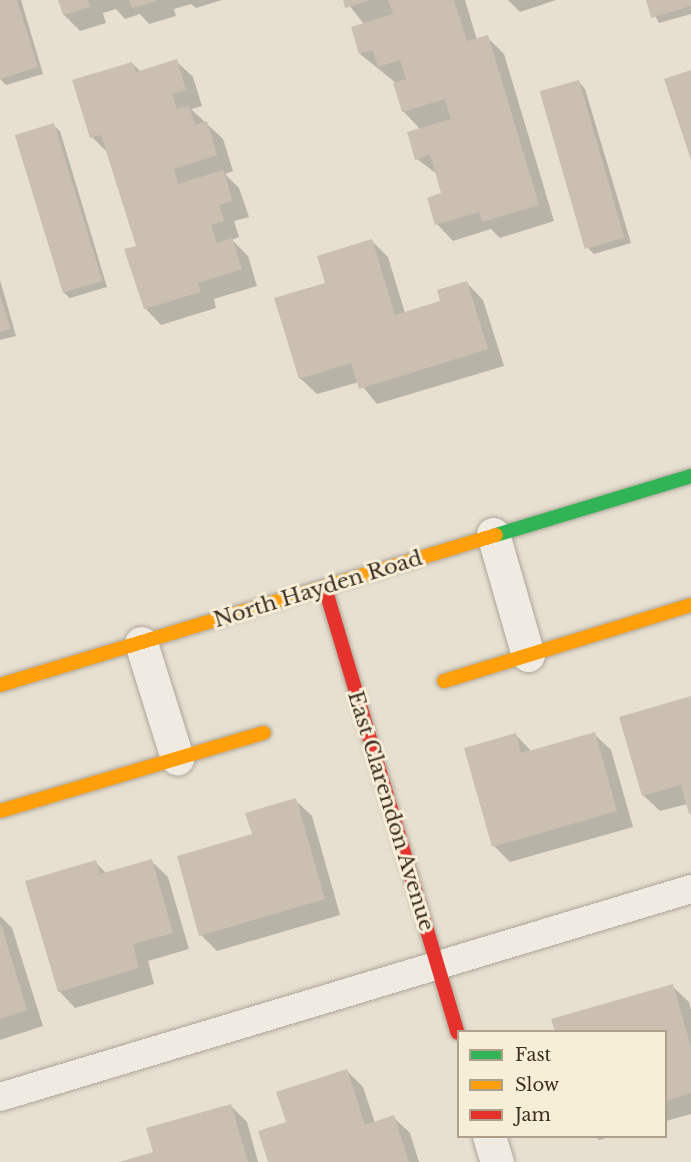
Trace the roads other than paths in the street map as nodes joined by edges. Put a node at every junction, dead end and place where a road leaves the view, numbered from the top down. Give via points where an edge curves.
1 (691, 476) edge
2 (494, 534) junction
3 (325, 588) junction
4 (691, 606) edge
5 (141, 643) junction
6 (528, 655) junction
7 (444, 681) dead end
8 (0, 685) edge
9 (264, 733) dead end
10 (177, 758) junction
11 (0, 811) edge
12 (691, 889) edge
13 (438, 965) junction
14 (458, 1030) edge
15 (0, 1097) edge
16 (489, 1138) edge
17 (497, 1162) edge

1 - 2 street, North Hayden Road
2 - 3 street, North Hayden Road
2 - 6 street
3 - 5 street, North Hayden Road
3 - 13 street, East Clarendon Avenue
4 - 6 street
5 - 8 street, North Hayden Road
5 - 10 street
6 - 7 street
9 - 10 street
10 - 11 street
12 - 13 lane
13 - 14 street, East Clarendon Avenue
13 - 15 lane
16 - 17 street

